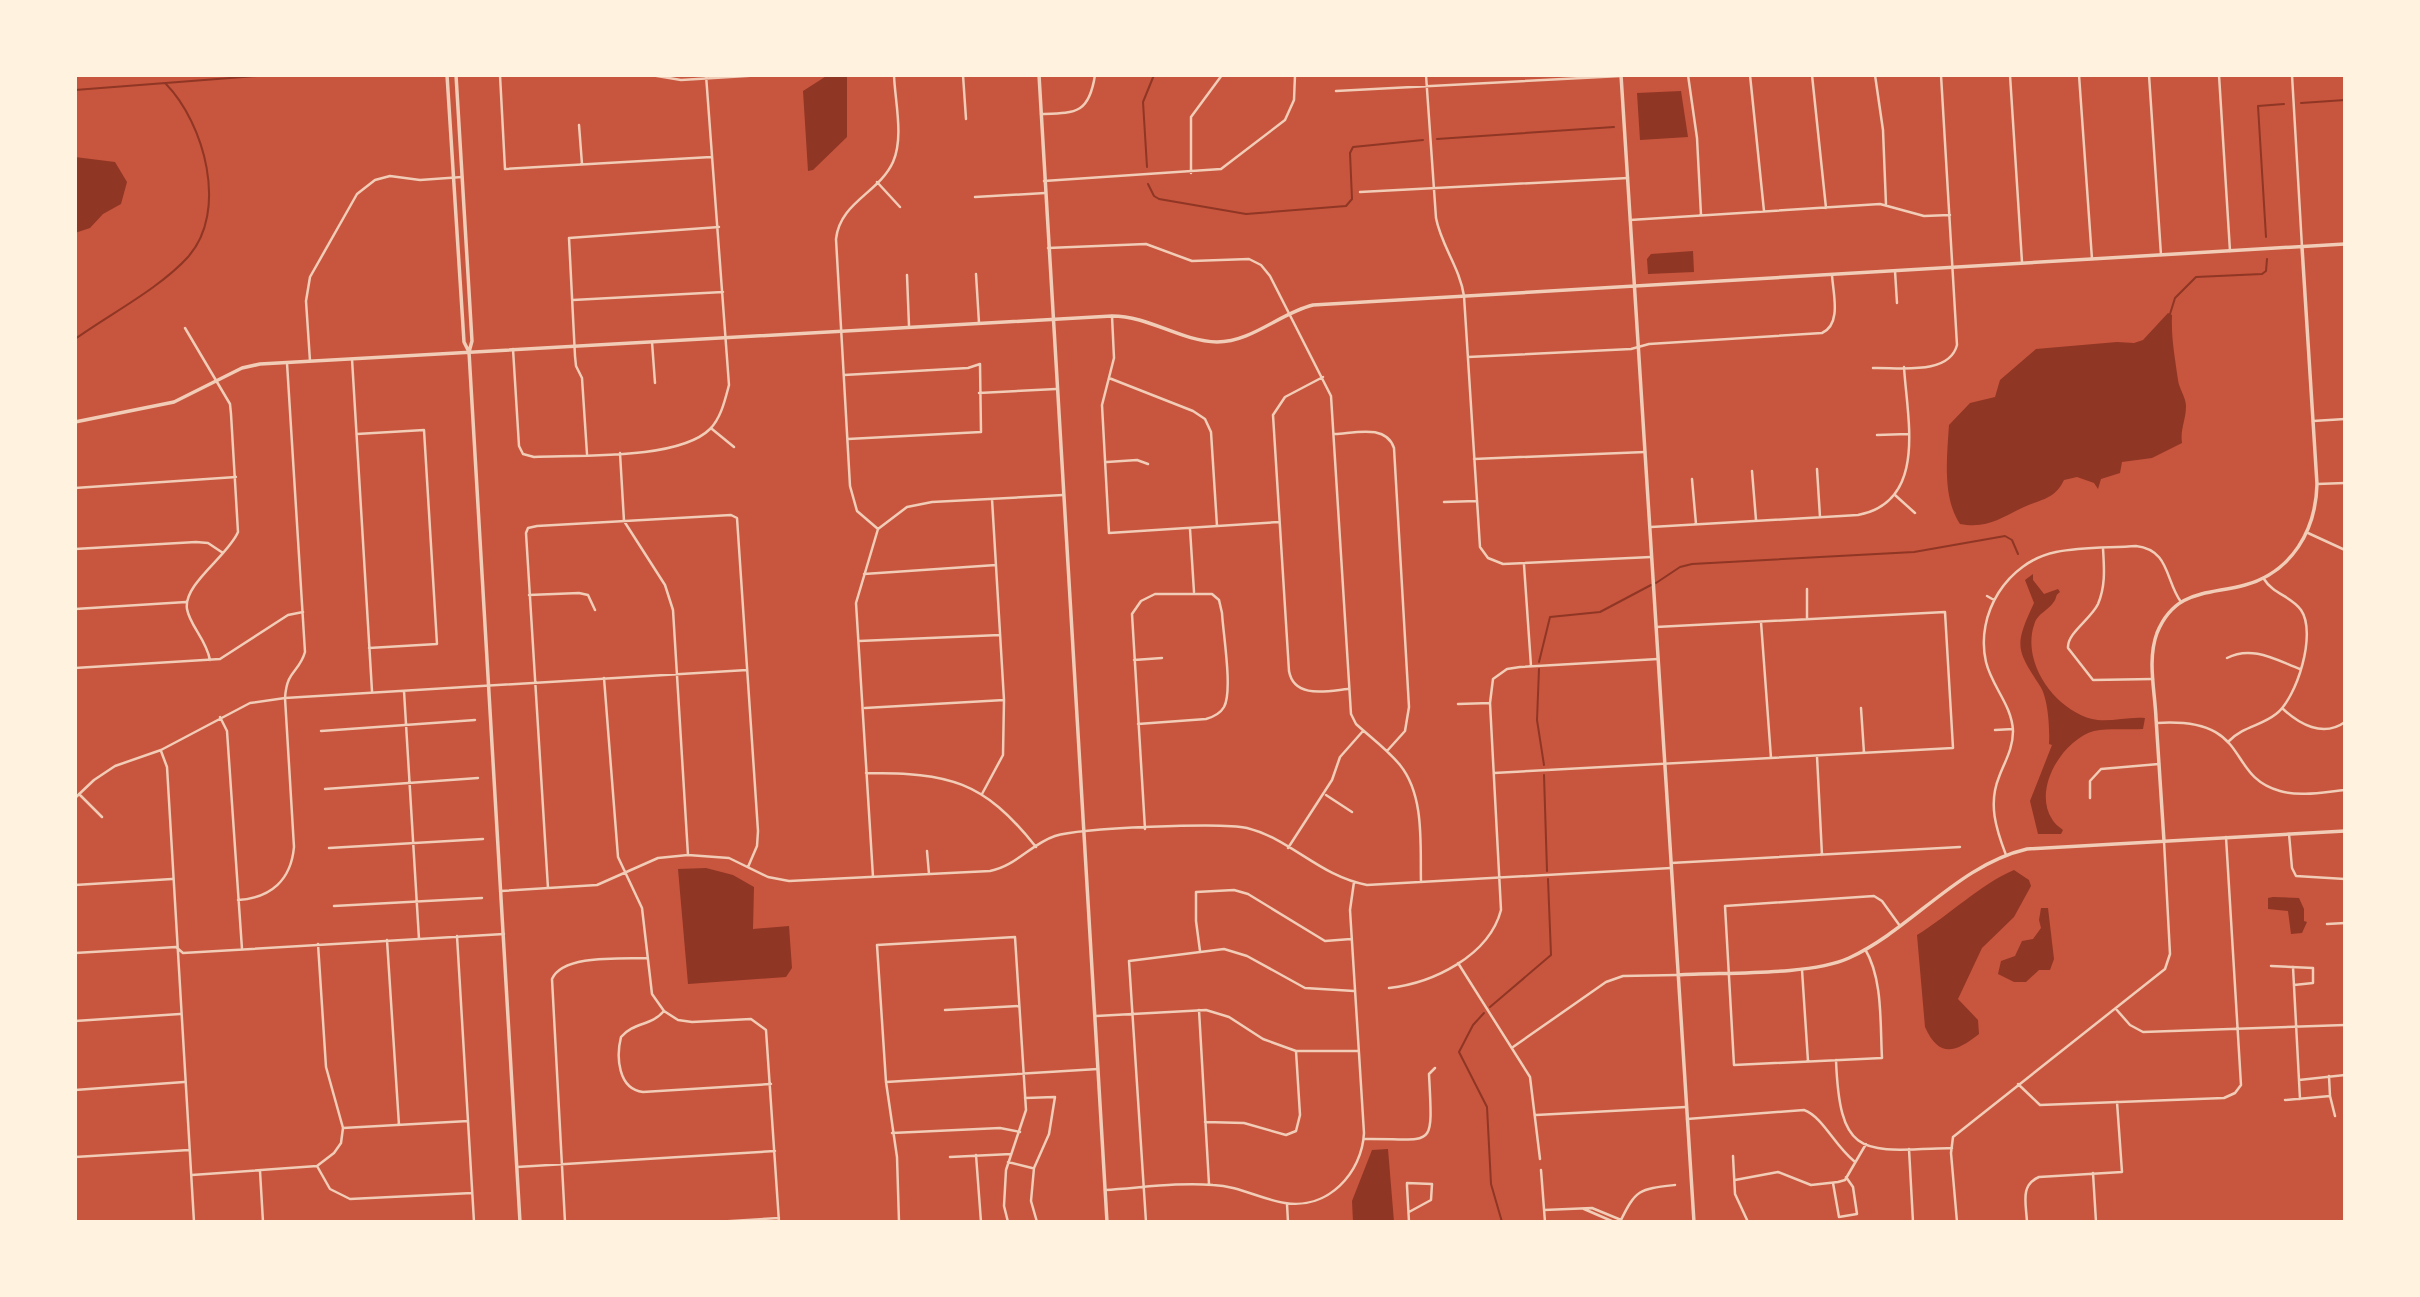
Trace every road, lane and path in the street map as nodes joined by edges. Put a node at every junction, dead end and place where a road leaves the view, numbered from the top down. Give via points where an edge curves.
1 (447, 75) edge
2 (456, 75) edge
3 (500, 75) edge
4 (651, 75) edge
5 (763, 75) edge
6 (894, 75) edge
7 (963, 75) edge
8 (1039, 75) edge
9 (1095, 75) edge
10 (1222, 75) edge
11 (1294, 75) edge
12 (1426, 75) edge
13 (1621, 75) edge
14 (1688, 75) edge
15 (1750, 75) edge
16 (1812, 75) edge
17 (1875, 75) edge
18 (1941, 75) edge
19 (2010, 75) edge
20 (2079, 75) edge
21 (2149, 75) edge
22 (2219, 75) edge
23 (2292, 75) edge
24 (706, 77) edge
25 (1427, 86) junction
26 (1336, 91) dead end
27 (1041, 114) junction
28 (967, 119) dead end
29 (579, 125) dead end
30 (711, 158) junction
31 (582, 165) junction
32 (1191, 173) junction
33 (462, 177) junction
34 (453, 178) junction
35 (1628, 178) junction
36 (1044, 181) junction
37 (877, 182) junction
38 (1433, 188) junction
39 (1045, 192) junction
40 (1360, 192) dead end
41 (975, 197) dead end
42 (1886, 205) junction
43 (900, 207) dead end
44 (1826, 208) junction
45 (1764, 211) junction
46 (1701, 215) junction
47 (1950, 215) junction
48 (1630, 220) junction
49 (719, 227) junction
50 (2345, 244) edge
51 (2302, 247) junction
52 (1048, 248) junction
53 (2230, 251) junction
54 (2161, 255) junction
55 (2092, 259) junction
56 (2022, 262) junction
57 (1953, 267) junction
58 (1895, 271) junction
59 (976, 274) dead end
60 (906, 275) dead end
61 (1832, 275) junction
62 (1634, 287) junction
63 (723, 292) junction
64 (1464, 296) junction
65 (571, 300) junction
66 (1897, 303) dead end
67 (1290, 313) junction
68 (1112, 316) junction
69 (1052, 319) junction
70 (979, 323) junction
71 (909, 327) junction
72 (185, 328) dead end
73 (841, 331) junction
74 (726, 338) junction
75 (652, 342) junction
76 (574, 346) junction
77 (1638, 346) junction
78 (513, 349) junction
79 (469, 352) junction
80 (1468, 357) junction
81 (352, 359) junction
82 (310, 362) junction
83 (288, 363) junction
84 (1904, 367) junction
85 (1873, 368) dead end
86 (844, 375) junction
87 (1323, 377) junction
88 (1108, 378) junction
89 (216, 380) junction
90 (655, 383) dead end
91 (1056, 389) junction
92 (979, 393) junction
93 (2345, 419) edge
94 (2312, 421) junction
95 (75, 422) edge
96 (711, 428) junction
97 (356, 434) junction
98 (1908, 434) junction
99 (1334, 435) junction
100 (1877, 435) dead end
101 (848, 439) junction
102 (734, 447) dead end
103 (1645, 452) junction
104 (620, 453) junction
105 (587, 454) junction
106 (1474, 459) junction
107 (1105, 462) junction
108 (1148, 464) dead end
109 (1817, 469) dead end
110 (1752, 471) dead end
111 (236, 477) junction
112 (1692, 479) dead end
113 (2345, 482) edge
114 (2316, 484) junction
115 (75, 488) edge
116 (1063, 495) junction
117 (1895, 495) junction
118 (992, 499) junction
119 (1476, 501) junction
120 (1444, 502) dead end
121 (1914, 513) dead end
122 (1820, 517) junction
123 (624, 521) junction
124 (1280, 522) junction
125 (1756, 522) junction
126 (1696, 524) junction
127 (1217, 526) junction
128 (1650, 527) junction
129 (1190, 528) junction
130 (878, 529) junction
131 (2308, 533) junction
132 (2103, 548) junction
133 (75, 549) edge
134 (2345, 550) edge
135 (224, 554) junction
136 (1651, 557) junction
137 (1524, 563) junction
138 (996, 565) junction
139 (863, 574) junction
140 (2263, 579) junction
141 (1807, 589) dead end
142 (1194, 592) junction
143 (529, 595) junction
144 (1987, 596) dead end
145 (1994, 600) junction
146 (186, 602) junction
147 (2180, 602) junction
148 (75, 609) edge
149 (595, 610) dead end
150 (303, 612) junction
151 (1807, 618) junction
152 (1761, 621) junction
153 (1656, 627) junction
154 (999, 635) junction
155 (859, 641) junction
156 (369, 649) junction
157 (1162, 658) dead end
158 (2227, 658) dead end
159 (1658, 659) junction
160 (210, 660) junction
161 (1133, 660) junction
162 (1531, 666) junction
163 (75, 668) edge
164 (747, 670) junction
165 (2300, 670) junction
166 (676, 674) junction
167 (604, 678) junction
168 (2153, 679) junction
169 (536, 682) junction
170 (489, 685) junction
171 (1350, 689) junction
172 (404, 691) junction
173 (372, 692) junction
174 (285, 698) junction
175 (1004, 700) junction
176 (1490, 703) junction
177 (1458, 704) dead end
178 (863, 708) junction
179 (1861, 708) dead end
180 (2282, 708) junction
181 (220, 717) junction
182 (475, 720) dead end
183 (2345, 722) edge
184 (2157, 723) junction
185 (1138, 724) junction
186 (407, 725) junction
187 (2012, 729) junction
188 (1995, 730) dead end
189 (321, 731) dead end
190 (1363, 731) junction
191 (2229, 741) junction
192 (161, 750) junction
193 (1387, 751) junction
194 (1864, 753) junction
195 (1817, 755) junction
196 (1771, 758) junction
197 (1665, 764) junction
198 (2159, 764) junction
199 (1494, 773) junction
200 (866, 774) junction
201 (478, 778) dead end
202 (410, 783) junction
203 (326, 789) dead end
204 (2345, 790) edge
205 (79, 794) junction
206 (982, 794) junction
207 (1324, 794) junction
208 (75, 798) edge
209 (2090, 798) dead end
210 (1352, 812) dead end
211 (102, 817) dead end
212 (1145, 829) junction
213 (2345, 831) edge
214 (1083, 832) junction
215 (2289, 834) junction
216 (2226, 837) junction
217 (483, 839) dead end
218 (2164, 841) junction
219 (413, 843) junction
220 (1036, 847) junction
221 (1960, 847) dead end
222 (329, 848) dead end
223 (1288, 848) junction
224 (927, 850) dead end
225 (688, 855) junction
226 (1822, 855) junction
227 (2006, 855) junction
228 (1671, 865) junction
229 (748, 866) junction
230 (625, 873) junction
231 (929, 874) junction
232 (873, 877) junction
233 (1500, 877) junction
234 (172, 879) junction
235 (2345, 879) edge
236 (1354, 882) junction
237 (1422, 883) junction
238 (75, 885) edge
239 (548, 888) junction
240 (501, 891) junction
241 (482, 898) dead end
242 (238, 900) junction
243 (417, 902) junction
244 (334, 906) dead end
245 (2345, 923) edge
246 (2327, 924) dead end
247 (1900, 926) junction
248 (504, 934) junction
249 (457, 936) junction
250 (419, 939) junction
251 (1352, 939) junction
252 (387, 940) junction
253 (318, 944) junction
254 (176, 947) junction
255 (242, 949) junction
256 (1866, 949) junction
257 (1200, 951) junction
258 (75, 953) edge
259 (647, 958) junction
260 (1458, 962) junction
261 (2271, 966) dead end
262 (2293, 967) junction
263 (1802, 968) junction
264 (1729, 972) junction
265 (1678, 975) junction
266 (2294, 985) junction
267 (1388, 988) dead end
268 (1354, 990) junction
269 (1020, 1006) junction
270 (2116, 1008) junction
271 (945, 1010) dead end
272 (1199, 1010) junction
273 (664, 1011) junction
274 (181, 1014) junction
275 (1133, 1014) junction
276 (1095, 1016) junction
277 (75, 1021) edge
278 (2345, 1025) edge
279 (2296, 1026) junction
280 (2237, 1029) junction
281 (1513, 1047) junction
282 (1296, 1051) junction
283 (1358, 1051) junction
284 (1836, 1060) junction
285 (1808, 1061) junction
286 (1435, 1068) dead end
287 (1098, 1069) junction
288 (1024, 1074) junction
289 (2345, 1075) edge
290 (2329, 1076) junction
291 (2299, 1080) junction
292 (185, 1082) junction
293 (886, 1082) junction
294 (771, 1084) junction
295 (2018, 1084) junction
296 (75, 1090) edge
297 (2330, 1096) junction
298 (1025, 1098) junction
299 (2285, 1100) dead end
300 (2300, 1100) junction
301 (2117, 1101) junction
302 (1686, 1107) junction
303 (1536, 1115) junction
304 (2335, 1116) dead end
305 (1687, 1119) junction
306 (468, 1121) junction
307 (1205, 1122) junction
308 (399, 1125) junction
309 (343, 1129) junction
310 (1020, 1132) junction
311 (892, 1133) junction
312 (1364, 1139) junction
313 (1866, 1144) junction
314 (1952, 1148) junction
315 (1909, 1149) junction
316 (189, 1150) junction
317 (775, 1151) junction
318 (1011, 1154) junction
319 (976, 1155) junction
320 (1733, 1156) dead end
321 (75, 1157) edge
322 (950, 1157) dead end
323 (1540, 1159) dead end
324 (1854, 1161) junction
325 (1009, 1162) junction
326 (561, 1164) junction
327 (317, 1166) junction
328 (517, 1167) junction
329 (1034, 1168) junction
330 (1541, 1170) dead end
331 (260, 1171) junction
332 (2093, 1173) junction
333 (191, 1175) junction
334 (1846, 1177) junction
335 (1735, 1180) junction
336 (1833, 1183) junction
337 (1209, 1184) junction
338 (1675, 1185) dead end
339 (1144, 1188) junction
340 (1105, 1190) junction
341 (472, 1193) junction
342 (1287, 1204) junction
343 (1580, 1208) junction
344 (1544, 1210) junction
345 (1409, 1212) junction
346 (779, 1220) edge
347 (1620, 1220) edge
348 (192, 1222) edge
349 (263, 1222) edge
350 (474, 1222) edge
351 (520, 1222) edge
352 (565, 1222) edge
353 (715, 1222) edge
354 (899, 1222) edge
355 (981, 1222) edge
356 (1008, 1222) edge
357 (1037, 1222) edge
358 (1107, 1222) edge
359 (1146, 1222) edge
360 (1288, 1222) edge
361 (1409, 1222) edge
362 (1545, 1222) edge
363 (1614, 1222) edge
364 (1626, 1222) edge
365 (1694, 1222) edge
366 (1748, 1222) edge
367 (1913, 1222) edge
368 (1957, 1222) edge
369 (2027, 1222) edge
370 (2096, 1222) edge

1 - 34 street
2 - 33 street
3 - 31 street via 505,169
4 - 24 street via 681,80
5 - 24 street
6 - 37 street via 897,149 889,169
7 - 28 street
8 - 27 street
9 - 27 street via 1082,109
10 - 32 street via 1191,117
11 - 32 street via 1295,97 1289,114 1221,169
12 - 25 street
13 - 25 street
13 - 35 street
14 - 46 street
15 - 45 street
16 - 44 street
17 - 42 street
18 - 47 street
19 - 56 street
20 - 55 street
21 - 54 street
22 - 53 street
23 - 51 street
24 - 30 street
25 - 26 street
25 - 38 street
27 - 36 street
29 - 31 street
30 - 31 street
30 - 49 street
32 - 36 street
33 - 34 street
33 - 79 street
34 - 79 street via 464,342
34 - 82 street via 390,176 375,180 357,194 310,278 306,301
35 - 38 street
35 - 48 street
36 - 39 street
37 - 43 street
37 - 73 street via 847,210 838,228
38 - 40 street
38 - 64 street via 1440,239
39 - 41 street
39 - 52 street
42 - 44 street
42 - 47 street via 1924,216
44 - 45 street
45 - 46 street
46 - 48 street
47 - 57 street
48 - 62 street
49 - 63 street
49 - 65 street via 571,237
50 - 51 street
51 - 53 street
51 - 94 street
52 - 67 street via 1146,244 1192,261 1250,260 1268,272
52 - 69 street
53 - 54 street
54 - 55 street
55 - 56 street
56 - 57 street
57 - 58 street
57 - 84 street via 1957,345 1949,359 1930,366
58 - 61 street
58 - 66 street
59 - 70 street
60 - 71 street
61 - 62 street
61 - 77 street via 1834,318 1832,327 1822,333
62 - 64 street
62 - 77 street
63 - 65 street
63 - 74 street
64 - 67 street via 1313,305
64 - 80 street
65 - 76 street
67 - 68 street via 1244,337 1217,342 1195,340 1139,318
67 - 87 street
68 - 69 street
68 - 88 street via 1114,358
69 - 70 street
69 - 91 street
70 - 71 street
71 - 73 street
72 - 89 street
73 - 74 street
73 - 86 street
74 - 75 street
74 - 96 street via 729,385
75 - 76 street
75 - 90 street
76 - 78 street
76 - 105 street via 582,378
77 - 80 street
77 - 103 street
78 - 79 street
78 - 105 street via 523,454
79 - 81 street
79 - 170 street
80 - 106 street
81 - 82 street
81 - 97 street
82 - 83 street
83 - 89 street via 242,368
83 - 150 street
84 - 85 street
84 - 98 street
86 - 92 street via 980,364
86 - 101 street
87 - 99 street via 1331,396
87 - 124 street via 1284,397 1275,410
88 - 107 street via 1102,399
88 - 127 street via 1205,419 1211,432
89 - 95 street via 174,402
89 - 111 street via 230,404
91 - 92 street
91 - 116 street
92 - 101 street via 981,432
93 - 94 street
94 - 114 street
96 - 102 street
96 - 104 street via 681,447
97 - 156 street
97 - 156 street via 424,430 437,644
98 - 100 street
98 - 117 street via 1908,466
99 - 171 street
99 - 193 street via 1380,432 1394,448 1409,707 1405,731
101 - 130 street via 854,504
103 - 106 street
103 - 128 street
104 - 105 street
104 - 123 street
106 - 119 street
107 - 108 street
107 - 129 street via 1109,533
109 - 122 street
110 - 125 street
111 - 115 street
111 - 135 street via 237,532
112 - 126 street
113 - 114 street
114 - 131 street
116 - 118 street
116 - 214 street
117 - 121 street
117 - 122 street via 1865,514
118 - 130 street via 906,507
118 - 138 street
119 - 120 street
119 - 137 street via 1484,553 1499,563
122 - 125 street
123 - 143 street via 528,528
123 - 164 street via 736,516
123 - 166 street via 665,585 673,610
124 - 127 street
124 - 171 street via 1290,678 1306,691
125 - 126 street
126 - 128 street
127 - 129 street
128 - 136 street
129 - 142 street
130 - 139 street
131 - 134 street
131 - 140 street via 2290,558
132 - 145 street via 2057,552 2030,562
132 - 147 street via 2136,546 2156,552
132 - 168 street via 2102,593 2090,618 2068,639 2068,648 2093,680
133 - 135 street via 196,542 208,543
135 - 146 street via 191,589
136 - 137 street
136 - 153 street
137 - 162 street
138 - 139 street
138 - 154 street
139 - 155 street via 856,603
140 - 147 street
140 - 165 street via 2305,617 2308,645
141 - 151 street
142 - 161 street via 1155,594 1137,605 1132,619
142 - 185 street via 1212,594 1221,604 1227,692 1223,708 1206,719
143 - 149 street via 589,595
143 - 169 street
144 - 145 street
145 - 187 street via 1985,628 1984,654 2009,710
146 - 148 street
146 - 160 street
147 - 168 street via 2158,632 2152,652
150 - 160 street via 288,615 229,655
150 - 174 street via 305,652 286,679
151 - 152 street
151 - 194 street via 1945,612 1953,748
152 - 153 street
152 - 196 street
153 - 159 street
154 - 155 street
154 - 175 street
155 - 178 street
156 - 173 street
157 - 161 street
158 - 165 street via 2238,652 2257,653
159 - 162 street
159 - 197 street
160 - 163 street
161 - 185 street
162 - 176 street via 1499,673 1493,679
164 - 166 street
164 - 229 street via 758,831
165 - 180 street
166 - 167 street
166 - 225 street
167 - 169 street
167 - 230 street via 618,857
168 - 184 street
169 - 170 street
169 - 239 street
170 - 172 street
170 - 240 street
171 - 190 street via 1351,714
172 - 173 street
172 - 186 street
173 - 174 street
174 - 181 street via 250,703
174 - 242 street via 293,856 275,888
175 - 178 street
175 - 206 street via 1003,755
176 - 177 street
176 - 199 street
178 - 200 street
179 - 194 street
180 - 183 street via 2306,727
180 - 191 street
181 - 192 street
181 - 242 street via 227,731
182 - 186 street
184 - 191 street via 2192,722 2216,730
184 - 198 street
185 - 212 street
186 - 189 street
186 - 202 street
187 - 188 street
187 - 227 street via 2010,752 1994,799 1996,827
190 - 193 street
190 - 207 street via 1340,757
191 - 204 street via 2255,775 2272,788 2297,793
192 - 205 street via 115,766
192 - 234 street via 167,767
193 - 237 street via 1401,766 1414,793
194 - 195 street
195 - 196 street
195 - 226 street
196 - 197 street
197 - 199 street
197 - 228 street
198 - 209 street via 2101,769 2090,781
198 - 218 street
199 - 233 street
200 - 206 street via 922,773
200 - 232 street
201 - 202 street
202 - 203 street
202 - 219 street
205 - 208 street
205 - 211 street
206 - 220 street via 1015,820
207 - 210 street
207 - 223 street
212 - 214 street
212 - 223 street via 1234,825 1259,831
213 - 215 street
214 - 220 street via 1055,836
214 - 276 street
215 - 216 street
215 - 235 street via 2296,876
216 - 218 street
216 - 280 street
217 - 219 street
218 - 227 street via 2046,847
218 - 270 street via 2168,962 2161,974
219 - 222 street
219 - 243 street
220 - 231 street via 999,869
221 - 226 street
223 - 236 street via 1324,871
224 - 231 street
225 - 229 street via 714,854
225 - 230 street via 658,859
226 - 228 street
227 - 247 street
228 - 233 street
228 - 265 street
229 - 232 street via 784,881
230 - 239 street via 597,885
230 - 259 street via 642,908
231 - 232 street
233 - 237 street
233 - 260 street via 1497,926 1489,939
234 - 238 street
234 - 254 street
236 - 237 street
236 - 251 street
239 - 240 street
240 - 248 street
241 - 243 street
242 - 255 street
243 - 244 street
243 - 250 street
245 - 246 street
247 - 256 street
247 - 264 street via 1874,896 1725,906
248 - 249 street
248 - 328 street
249 - 250 street
249 - 306 street
250 - 252 street
251 - 257 street via 1325,941 1248,894 1196,892
251 - 268 street
252 - 253 street
252 - 308 street
253 - 255 street
253 - 309 street via 326,1067
254 - 255 street via 182,953
254 - 258 street
254 - 274 street
256 - 263 street via 1846,959
256 - 284 street via 1876,980 1882,1058
257 - 268 street via 1239,952 1312,990
257 - 275 street via 1129,961
259 - 273 street via 651,990
259 - 326 street via 569,963 554,974
260 - 267 street via 1424,981
260 - 281 street
261 - 262 street
262 - 266 street
262 - 266 street via 2312,967 2315,979
263 - 264 street
263 - 285 street
264 - 265 street
264 - 285 street via 1734,1065
265 - 281 street via 1623,976 1606,982
265 - 302 street
266 - 279 street
268 - 283 street
269 - 271 street
269 - 288 street
269 - 293 street via 1015,937 877,945
270 - 280 street via 2143,1032
270 - 295 street
272 - 275 street
272 - 282 street via 1229,1017 1262,1039
272 - 307 street
273 - 294 street via 688,1022 746,1019 759,1023 768,1035
273 - 294 street via 654,1021 632,1026 621,1037 621,1073 629,1087 643,1092
274 - 277 street
274 - 292 street
275 - 276 street
275 - 339 street
276 - 287 street
278 - 279 street
279 - 280 street
279 - 291 street
280 - 301 street via 2241,1085 2235,1093 2224,1098
281 - 303 street via 1530,1077
282 - 283 street
282 - 307 street via 1298,1128 1286,1135 1244,1123
283 - 312 street
284 - 285 street
284 - 313 street via 1841,1116 1847,1129
286 - 312 street via 1429,1074 1432,1125 1427,1135 1416,1142
287 - 288 street
287 - 340 street
288 - 293 street
288 - 298 street
289 - 290 street
290 - 291 street
290 - 297 street
291 - 300 street
292 - 296 street
292 - 316 street
293 - 311 street
294 - 317 street
295 - 301 street via 2040,1105
295 - 314 street via 1966,1124 1953,1137
297 - 300 street
297 - 304 street
298 - 310 street via 1026,1116
298 - 329 street via 1055,1097 1049,1134
299 - 300 street
301 - 332 street via 2122,1172
302 - 303 street
302 - 305 street
303 - 323 street
305 - 324 street via 1804,1110 1816,1115 1839,1149
305 - 365 street
306 - 308 street
306 - 341 street
307 - 337 street
308 - 309 street
309 - 327 street via 334,1153
310 - 311 street via 1000,1128
310 - 318 street
311 - 354 street
312 - 342 street via 1355,1168 1338,1188 1318,1199
313 - 315 street via 1884,1150
313 - 324 street
314 - 315 street
314 - 368 street
315 - 367 street
316 - 321 street
316 - 333 street
317 - 326 street
317 - 346 street
318 - 319 street
318 - 325 street
319 - 322 street
319 - 355 street
320 - 335 street
324 - 334 street
325 - 329 street
325 - 356 street via 1004,1185
326 - 328 street
326 - 352 street
327 - 331 street
327 - 341 street via 330,1189 350,1199
328 - 351 street
329 - 357 street via 1031,1201
330 - 344 street
331 - 333 street
331 - 349 street
332 - 369 street via 2029,1181 2025,1189
332 - 370 street
333 - 348 street
334 - 336 street
334 - 336 street via 1853,1187 1857,1214 1839,1217
335 - 336 street via 1778,1172 1811,1185
335 - 366 street via 1735,1194
337 - 339 street
337 - 342 street
338 - 347 street via 1645,1188 1632,1196
339 - 340 street
339 - 359 street
340 - 358 street
341 - 350 street
342 - 360 street
343 - 344 street
343 - 347 street via 1602,1210
343 - 363 street
344 - 362 street
345 - 345 street via 1407,1183 1432,1184 1431,1200
345 - 361 street
346 - 353 street
347 - 364 street

